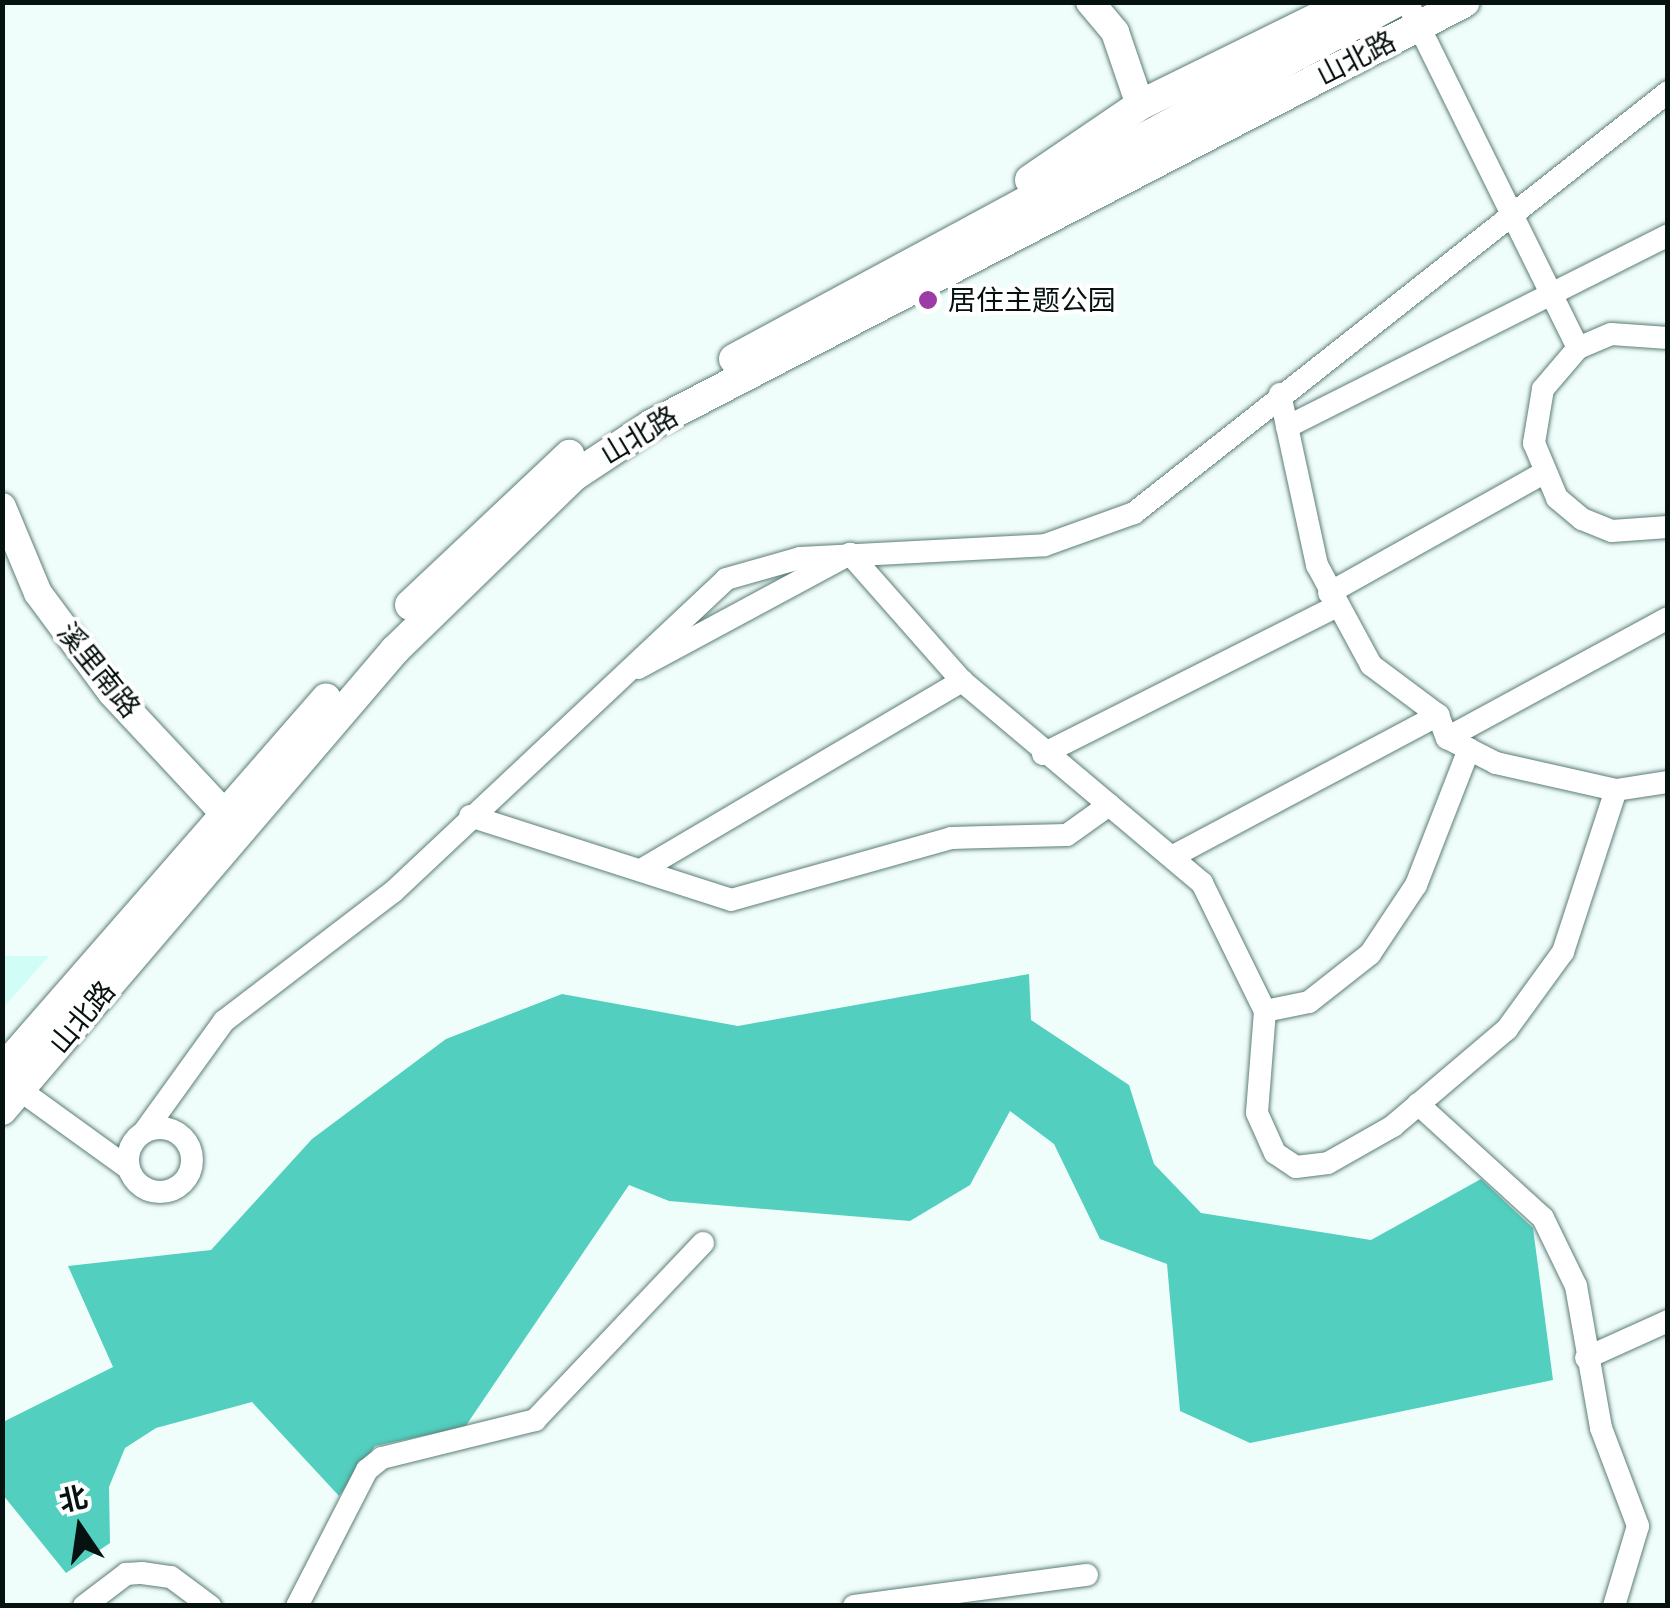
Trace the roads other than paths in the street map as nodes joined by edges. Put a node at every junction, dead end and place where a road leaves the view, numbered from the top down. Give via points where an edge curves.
1 (1090, 2) edge
2 (1349, 2) edge
3 (1396, 2) edge
4 (1465, 2) edge
5 (1413, 14) edge
6 (1668, 92) edge
7 (1140, 105) junction
8 (1511, 214) junction
9 (1668, 235) edge
10 (1550, 296) junction
11 (844, 300) junction
12 (1668, 338) edge
13 (1578, 348) junction
14 (1280, 394) junction
15 (1286, 427) junction
16 (1542, 474) junction
17 (2, 507) edge
18 (1668, 526) edge
19 (850, 554) junction
20 (1333, 599) junction
21 (1668, 618) edge
22 (962, 681) junction
23 (610, 683) junction
24 (1438, 715) junction
25 (1448, 738) junction
26 (1469, 748) junction
27 (1043, 754) junction
28 (1668, 782) edge
29 (1616, 790) junction
30 (1110, 805) junction
31 (225, 814) junction
32 (470, 816) junction
33 (1177, 854) junction
34 (641, 870) junction
35 (1265, 1011) junction
36 (8, 1090) edge
37 (1418, 1104) junction
38 (144, 1132) junction
39 (128, 1168) junction
40 (703, 1244) dead end
41 (1668, 1321) edge
42 (1586, 1358) junction
43 (1088, 1576) dead end
44 (84, 1606) edge
45 (210, 1606) edge
46 (296, 1606) edge
47 (854, 1606) edge
48 (1614, 1606) edge

1 - 7 street via 1120,43
2 - 7 main road
3 - 11 main road, 山北路
4 - 5 main road, 山北路
5 - 8 street
5 - 36 main road, 山北路 via 651,425 574,476 395,650
6 - 8 street
7 - 11 main road
8 - 10 street
8 - 14 street
9 - 10 street
10 - 13 street
10 - 15 street
11 - 31 main road, 山北路 via 627,417 536,480 439,571
12 - 13 street via 1611,334
13 - 16 street via 1543,389 1535,415
14 - 15 street
14 - 19 street via 1151,502 1087,534 1024,547
15 - 20 street
16 - 18 street via 1582,519 1612,531
16 - 20 street
17 - 31 street, 溪里南路 via 38,593 112,693
19 - 22 street
19 - 23 street
19 - 23 street via 761,564 726,579
20 - 24 street via 1371,666
20 - 27 street
21 - 25 street
22 - 27 street
22 - 34 street
23 - 32 street
24 - 25 street
24 - 33 street
25 - 26 street
26 - 29 street
26 - 35 street via 1416,885 1370,954 1309,1002
27 - 30 street
28 - 29 street
29 - 37 street via 1563,952 1507,1029
30 - 33 street
30 - 34 street via 1067,835 951,838 744,899
31 - 36 main road, 山北路
32 - 34 street
32 - 38 street via 393,892 224,1021
33 - 35 street via 1217,904
35 - 37 street via 1257,1113 1275,1153 1296,1166 1328,1163
36 - 39 street
37 - 42 street via 1543,1218 1576,1286
38 - 39 street
38 - 39 street via 184,1137 192,1156 188,1177 171,1190 150,1191
40 - 46 street via 535,1420 382,1458 367,1470
41 - 42 street
42 - 48 street via 1638,1526
43 - 47 street
44 - 45 street via 126,1574 170,1577

